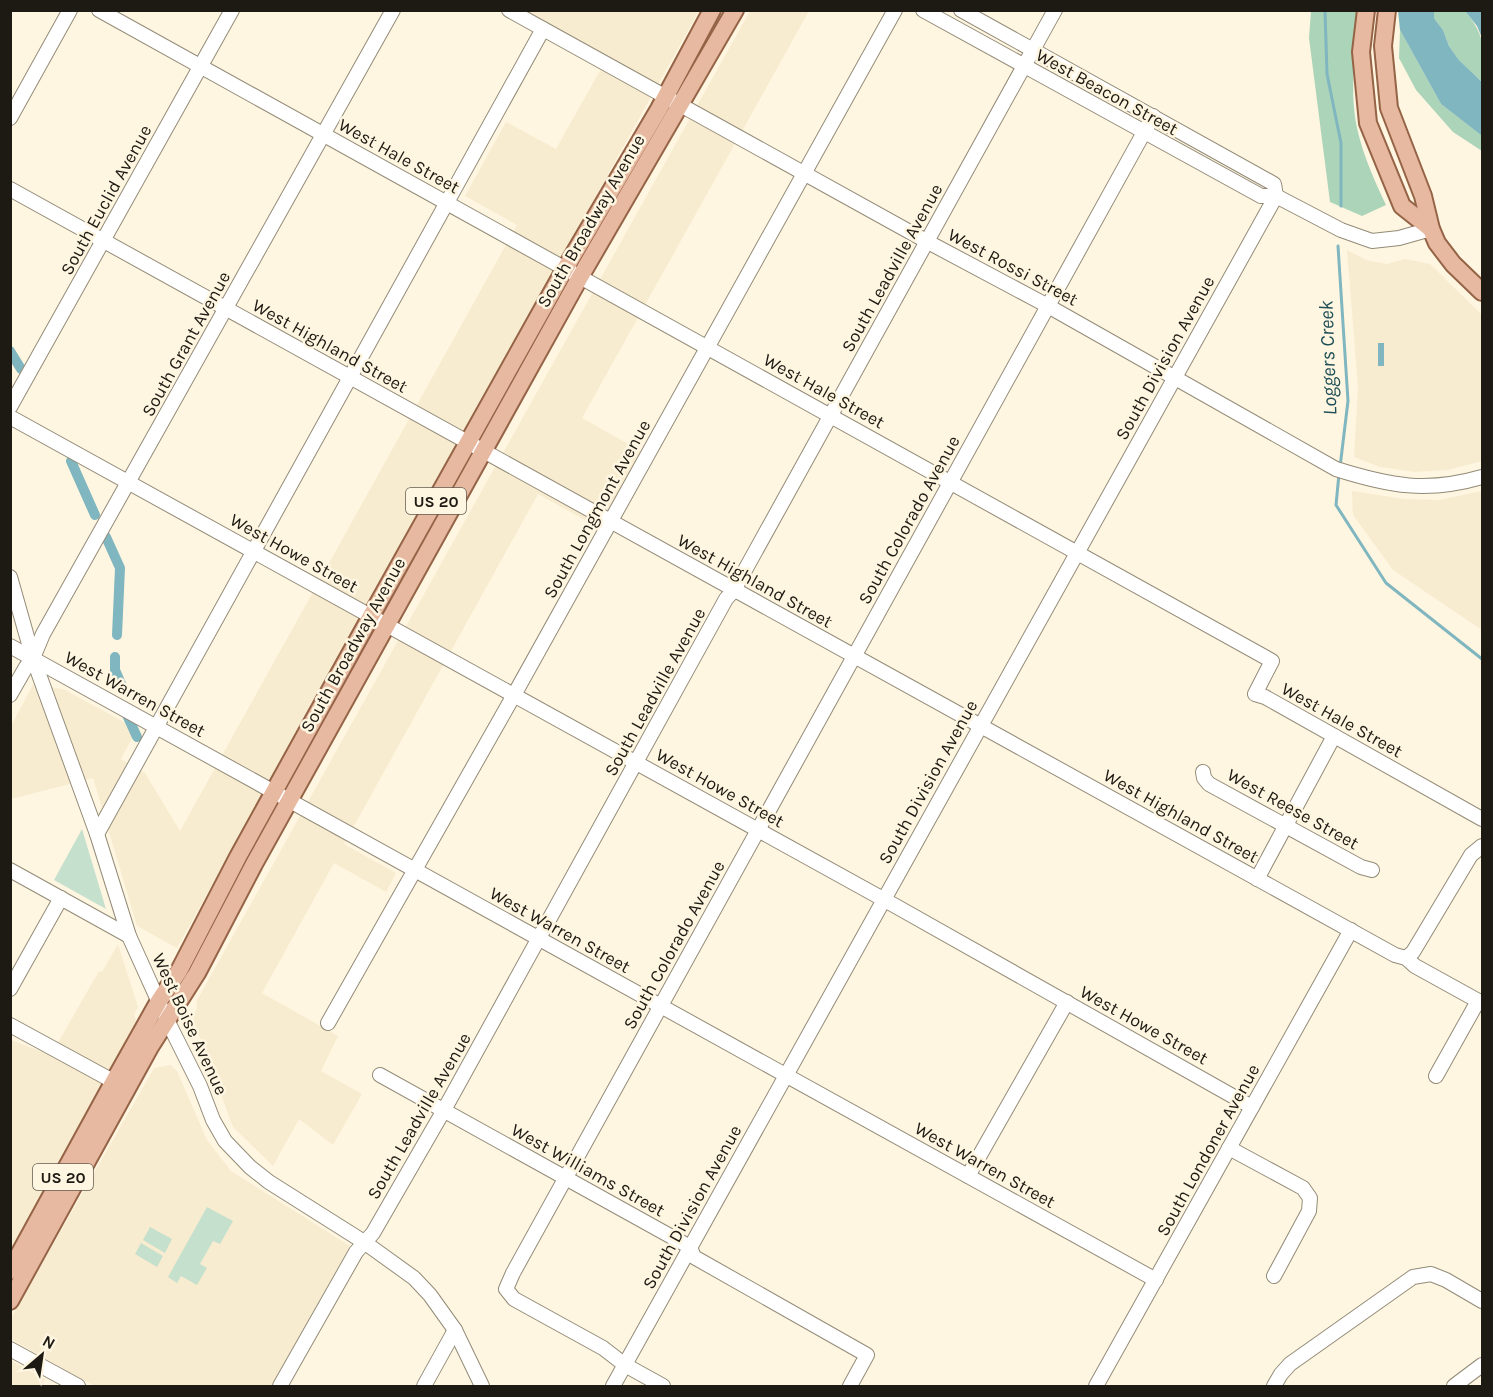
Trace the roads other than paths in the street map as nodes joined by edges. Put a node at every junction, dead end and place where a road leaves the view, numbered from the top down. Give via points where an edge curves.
1 (70, 10) edge
2 (99, 10) edge
3 (232, 10) edge
4 (393, 10) edge
5 (509, 10) edge
6 (712, 10) edge
7 (735, 10) edge
8 (895, 10) edge
9 (922, 10) edge
10 (961, 10) edge
11 (1055, 10) edge
12 (1366, 10) edge
13 (1387, 10) edge
14 (543, 29) junction
15 (1033, 50) junction
16 (1023, 66) junction
17 (200, 67) junction
18 (665, 97) junction
19 (680, 105) junction
20 (1153, 116) junction
21 (10, 118) edge
22 (1144, 132) junction
23 (323, 135) junction
24 (804, 174) junction
25 (10, 189) edge
26 (1276, 196) junction
27 (447, 203) junction
28 (1431, 229) junction
29 (104, 241) junction
30 (928, 242) junction
31 (565, 268) junction
32 (580, 277) junction
33 (1482, 292) edge
34 (1048, 306) junction
35 (226, 309) junction
36 (708, 347) junction
37 (350, 378) junction
38 (1173, 378) junction
39 (10, 407) edge
40 (831, 416) junction
41 (10, 417) edge
42 (468, 443) junction
43 (483, 452) junction
44 (1482, 477) edge
45 (129, 482) junction
46 (951, 482) junction
47 (611, 521) junction
48 (254, 551) junction
49 (1078, 552) junction
50 (10, 577) edge
51 (734, 590) junction
52 (371, 616) junction
53 (387, 625) junction
54 (10, 646) edge
55 (854, 656) junction
56 (33, 658) junction
57 (10, 695) edge
58 (514, 695) junction
59 (981, 726) junction
60 (156, 727) junction
61 (1335, 736) junction
62 (637, 763) junction
63 (1203, 772) dead end
64 (274, 792) junction
65 (289, 800) junction
66 (1482, 819) edge
67 (1286, 826) junction
68 (758, 830) junction
69 (97, 834) junction
70 (1482, 846) edge
71 (10, 870) edge
72 (415, 870) junction
73 (1372, 870) dead end
74 (1257, 879) junction
75 (61, 898) junction
76 (884, 900) junction
77 (1351, 930) junction
78 (129, 936) junction
79 (539, 939) junction
80 (1406, 958) junction
81 (10, 989) edge
82 (159, 1001) junction
83 (1067, 1002) junction
84 (1480, 1002) edge
85 (661, 1006) junction
86 (167, 1020) junction
87 (328, 1023) dead end
88 (10, 1025) edge
89 (380, 1075) dead end
90 (786, 1076) junction
91 (1436, 1076) dead end
92 (120, 1085) junction
93 (1252, 1107) junction
94 (444, 1110) junction
95 (1229, 1148) junction
96 (968, 1176) junction
97 (565, 1178) junction
98 (364, 1242) junction
99 (690, 1247) junction
100 (10, 1271) edge
101 (1274, 1276) dead end
102 (1156, 1280) junction
103 (10, 1301) edge
104 (1482, 1301) edge
105 (455, 1330) junction
106 (10, 1349) edge
107 (625, 1365) junction
108 (1482, 1365) edge
109 (78, 1386) edge
110 (280, 1386) edge
111 (424, 1386) edge
112 (482, 1386) edge
113 (613, 1386) edge
114 (663, 1386) edge
115 (850, 1386) edge
116 (1096, 1386) edge
117 (1274, 1386) edge
118 (1454, 1386) edge

1 - 21 street
2 - 17 street, West Hale Street
3 - 17 street, South Euclid Avenue
4 - 23 street, South Grant Avenue
5 - 14 street, West Rossi Street
6 - 18 main road, South Broadway Avenue / US 20
7 - 19 main road, South Broadway Avenue / US 20
8 - 24 street, South Longmont Avenue
9 - 16 street, West Beacon Street
10 - 15 street, West Beacon Street
11 - 15 street, South Leadville Avenue
12 - 28 main road via 1361,52 1368,123 1402,206
13 - 28 main road via 1383,46 1389,108 1423,196
14 - 18 street, West Rossi Street
14 - 27 street
15 - 16 street, South Leadville Avenue
15 - 20 street, West Beacon Street
16 - 22 street, West Beacon Street
16 - 30 street, South Leadville Avenue
17 - 23 street, West Hale Street
17 - 29 street, South Euclid Avenue
18 - 19 street, West Rossi Street
18 - 31 main road, South Broadway Avenue / US 20
19 - 24 street, West Rossi Street
19 - 32 main road, South Broadway Avenue / US 20
20 - 22 street, South Colorado Avenue
20 - 26 street, West Beacon Street via 1274,184
22 - 26 street, West Beacon Street via 1261,196
22 - 34 street, South Colorado Avenue
23 - 27 street, West Hale Street
23 - 35 street, South Grant Avenue
24 - 30 street, West Rossi Street
24 - 36 street, South Longmont Avenue
25 - 29 street, West Highland Street
26 - 28 street, West Beacon Street via 1341,230 1372,241
26 - 38 street, South Division Avenue
27 - 31 street, West Hale Street
27 - 37 street
28 - 33 main road via 1453,264
29 - 35 street, West Highland Street
29 - 39 street, South Euclid Avenue
30 - 34 street, West Rossi Street
30 - 40 street, South Leadville Avenue
31 - 32 street, West Hale Street
31 - 42 main road, South Broadway Avenue / US 20
32 - 36 street, West Hale Street
32 - 43 main road, South Broadway Avenue / US 20
34 - 38 street, West Rossi Street
34 - 46 street, South Colorado Avenue
35 - 37 street, West Highland Street
35 - 45 street, South Grant Avenue
36 - 40 street, West Hale Street
36 - 47 street, South Longmont Avenue
37 - 42 street, West Highland Street
37 - 48 street
38 - 44 street, West Rossi Street via 1336,470 1372,481 1427,488
38 - 49 street, South Division Avenue
40 - 46 street, West Hale Street
40 - 51 street, South Leadville Avenue
41 - 45 street, West Howe Street
42 - 43 street, West Highland Street
42 - 52 main road, South Broadway Avenue / US 20
43 - 47 street, West Highland Street
43 - 53 main road, South Broadway Avenue / US 20
45 - 48 street, West Howe Street
45 - 56 street, South Grant Avenue
46 - 49 street, West Hale Street
46 - 55 street, South Colorado Avenue
47 - 51 street, West Highland Street
47 - 58 street, South Longmont Avenue
48 - 52 street, West Howe Street
48 - 60 street
49 - 59 street, South Division Avenue
49 - 61 street, West Hale Street via 1272,661 1255,694
50 - 56 street, West Boise Avenue
51 - 55 street, West Highland Street
51 - 62 street, South Leadville Avenue
52 - 53 street, West Howe Street
52 - 64 main road, South Broadway Avenue / US 20
53 - 58 street, West Howe Street
53 - 65 main road, South Broadway Avenue / US 20
54 - 56 street, West Warren Street
55 - 59 street, West Highland Street
55 - 68 street, South Colorado Avenue
56 - 57 street, South Grant Avenue
56 - 60 street, West Warren Street
56 - 69 street, West Boise Avenue
58 - 62 street, West Howe Street
58 - 72 street, South Longmont Avenue
59 - 74 street, West Highland Street
59 - 76 street, South Division Avenue
60 - 64 street, West Warren Street
60 - 69 street
61 - 66 street, West Hale Street
61 - 67 street
62 - 68 street, West Howe Street
62 - 79 street, South Leadville Avenue
63 - 67 street, West Reese Street via 1209,784
64 - 65 street, West Warren Street
64 - 82 main road, South Broadway Avenue / US 20 via 179,971
65 - 72 street, West Warren Street
65 - 86 main road, South Broadway Avenue / US 20 via 197,973
67 - 73 street, West Reese Street
67 - 74 street
68 - 76 street, West Howe Street
68 - 85 street, South Colorado Avenue
69 - 78 street, West Boise Avenue
70 - 80 street via 1471,855
71 - 75 street
72 - 79 street, West Warren Street
72 - 87 street, South Longmont Avenue
74 - 77 street, West Highland Street
75 - 78 street
75 - 81 street
76 - 83 street, West Howe Street
76 - 90 street, South Division Avenue
77 - 80 street, West Highland Street
77 - 93 street, South Londoner Avenue
78 - 82 street, West Boise Avenue
79 - 85 street, West Warren Street
79 - 94 street, South Leadville Avenue
80 - 84 street, West Highland Street
82 - 86 street, West Boise Avenue
82 - 92 main road, South Broadway Avenue / US 20
83 - 93 street, West Howe Street
83 - 96 street
84 - 91 street
85 - 90 street, West Warren Street
85 - 97 street, South Colorado Avenue
86 - 92 main road, South Broadway Avenue / US 20
86 - 98 street, West Boise Avenue via 201,1086 213,1120 234,1152 269,1182
88 - 92 street
89 - 94 street, West Williams Street
90 - 96 street, West Warren Street
90 - 99 street, South Division Avenue
92 - 100 main road, South Broadway Avenue / US 20
92 - 103 main road, South Broadway Avenue / US 20
93 - 95 street, South Londoner Avenue
94 - 97 street, West Williams Street
94 - 98 street, South Leadville Avenue via 373,1233
95 - 101 street via 1303,1188 1310,1198 1309,1211
95 - 102 street, South Londoner Avenue
96 - 102 street, West Warren Street
97 - 99 street, West Williams Street
97 - 107 street, South Colorado Avenue via 506,1289 514,1299 603,1348
98 - 105 street, West Boise Avenue via 414,1278
98 - 110 street, South Leadville Avenue
99 - 107 street, South Division Avenue
99 - 115 street, West Williams Street via 694,1257 867,1355
102 - 116 street, South Londoner Avenue
104 - 117 street via 1431,1274 1413,1277 1290,1364
105 - 111 street
105 - 112 street, West Boise Avenue
106 - 109 street
107 - 113 street, South Division Avenue
107 - 114 street
108 - 118 street

